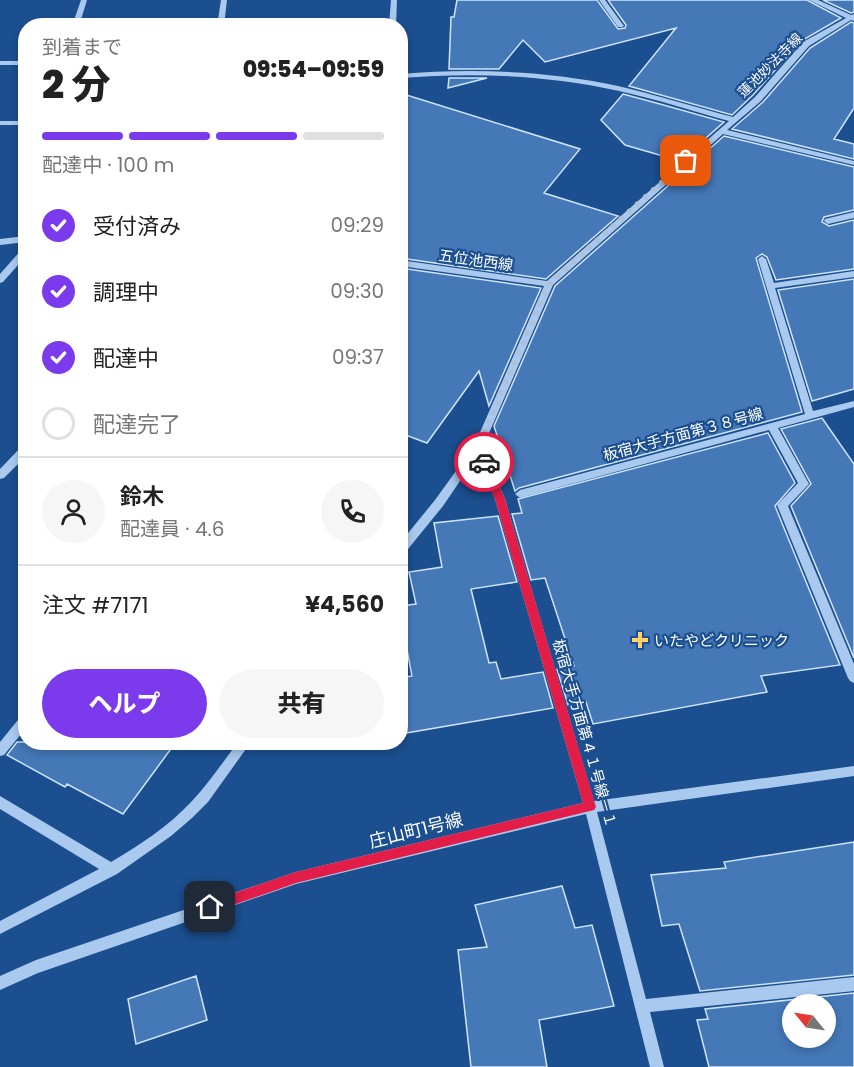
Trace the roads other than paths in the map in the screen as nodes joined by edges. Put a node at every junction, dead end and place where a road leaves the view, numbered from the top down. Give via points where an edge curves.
1 (84, 0) edge
2 (224, 0) edge
3 (394, 0) edge
4 (602, 0) edge
5 (812, 0) edge
6 (853, 17) edge
7 (78, 18) edge
8 (221, 18) edge
9 (393, 18) edge
10 (620, 26) dead end
11 (0, 63) edge
12 (18, 63) edge
13 (408, 75) edge
14 (734, 120) junction
15 (0, 123) edge
16 (18, 123) edge
17 (720, 131) junction
18 (854, 164) edge
19 (854, 215) edge
20 (828, 221) dead end
21 (18, 240) edge
22 (0, 242) edge
23 (18, 259) edge
24 (762, 259) dead end
25 (408, 264) edge
26 (854, 274) edge
27 (0, 280) edge
28 (549, 284) junction
29 (770, 285) junction
30 (854, 404) edge
31 (810, 416) junction
32 (772, 426) junction
33 (478, 447) junction
34 (18, 457) edge
35 (0, 475) edge
36 (520, 494) dead end
37 (408, 541) edge
38 (854, 678) edge
39 (18, 729) edge
40 (239, 750) edge
41 (0, 751) edge
42 (854, 771) edge
43 (0, 802) edge
44 (590, 807) junction
45 (112, 870) junction
46 (0, 928) edge
47 (0, 982) edge
48 (854, 984) edge
49 (641, 1006) junction
50 (657, 1067) edge

1 - 7 street
2 - 8 street
3 - 9 street
4 - 10 street
5 - 6 street
6 - 14 street, 蓮池妙法寺線 via 806,44
11 - 12 street
13 - 14 street via 470,74 593,84
14 - 17 street, 蓮池妙法寺線
15 - 16 street
17 - 18 street
17 - 28 street, 蓮池妙法寺線
19 - 20 street
21 - 22 street
23 - 27 street
24 - 29 street
25 - 28 street, 五位池西線
26 - 29 street
28 - 33 street
29 - 31 street
30 - 31 street, 板宿大手方面第３８号線
31 - 32 street, 板宿大手方面第３８号線
32 - 36 street, 板宿大手方面第３８号線
32 - 38 street via 804,484 782,505
33 - 37 street
33 - 44 street, 板宿大手方面第４１号線－１ via 500,499
34 - 35 street
39 - 41 street
40 - 45 street via 188,813
42 - 44 street, 庄山町1号線
43 - 45 street
44 - 47 street, 庄山町1号線 via 296,878
44 - 49 street, 板宿大手方面第４１号線－１
45 - 46 street
48 - 49 street
49 - 50 street, 板宿大手方面第４１号線－１

